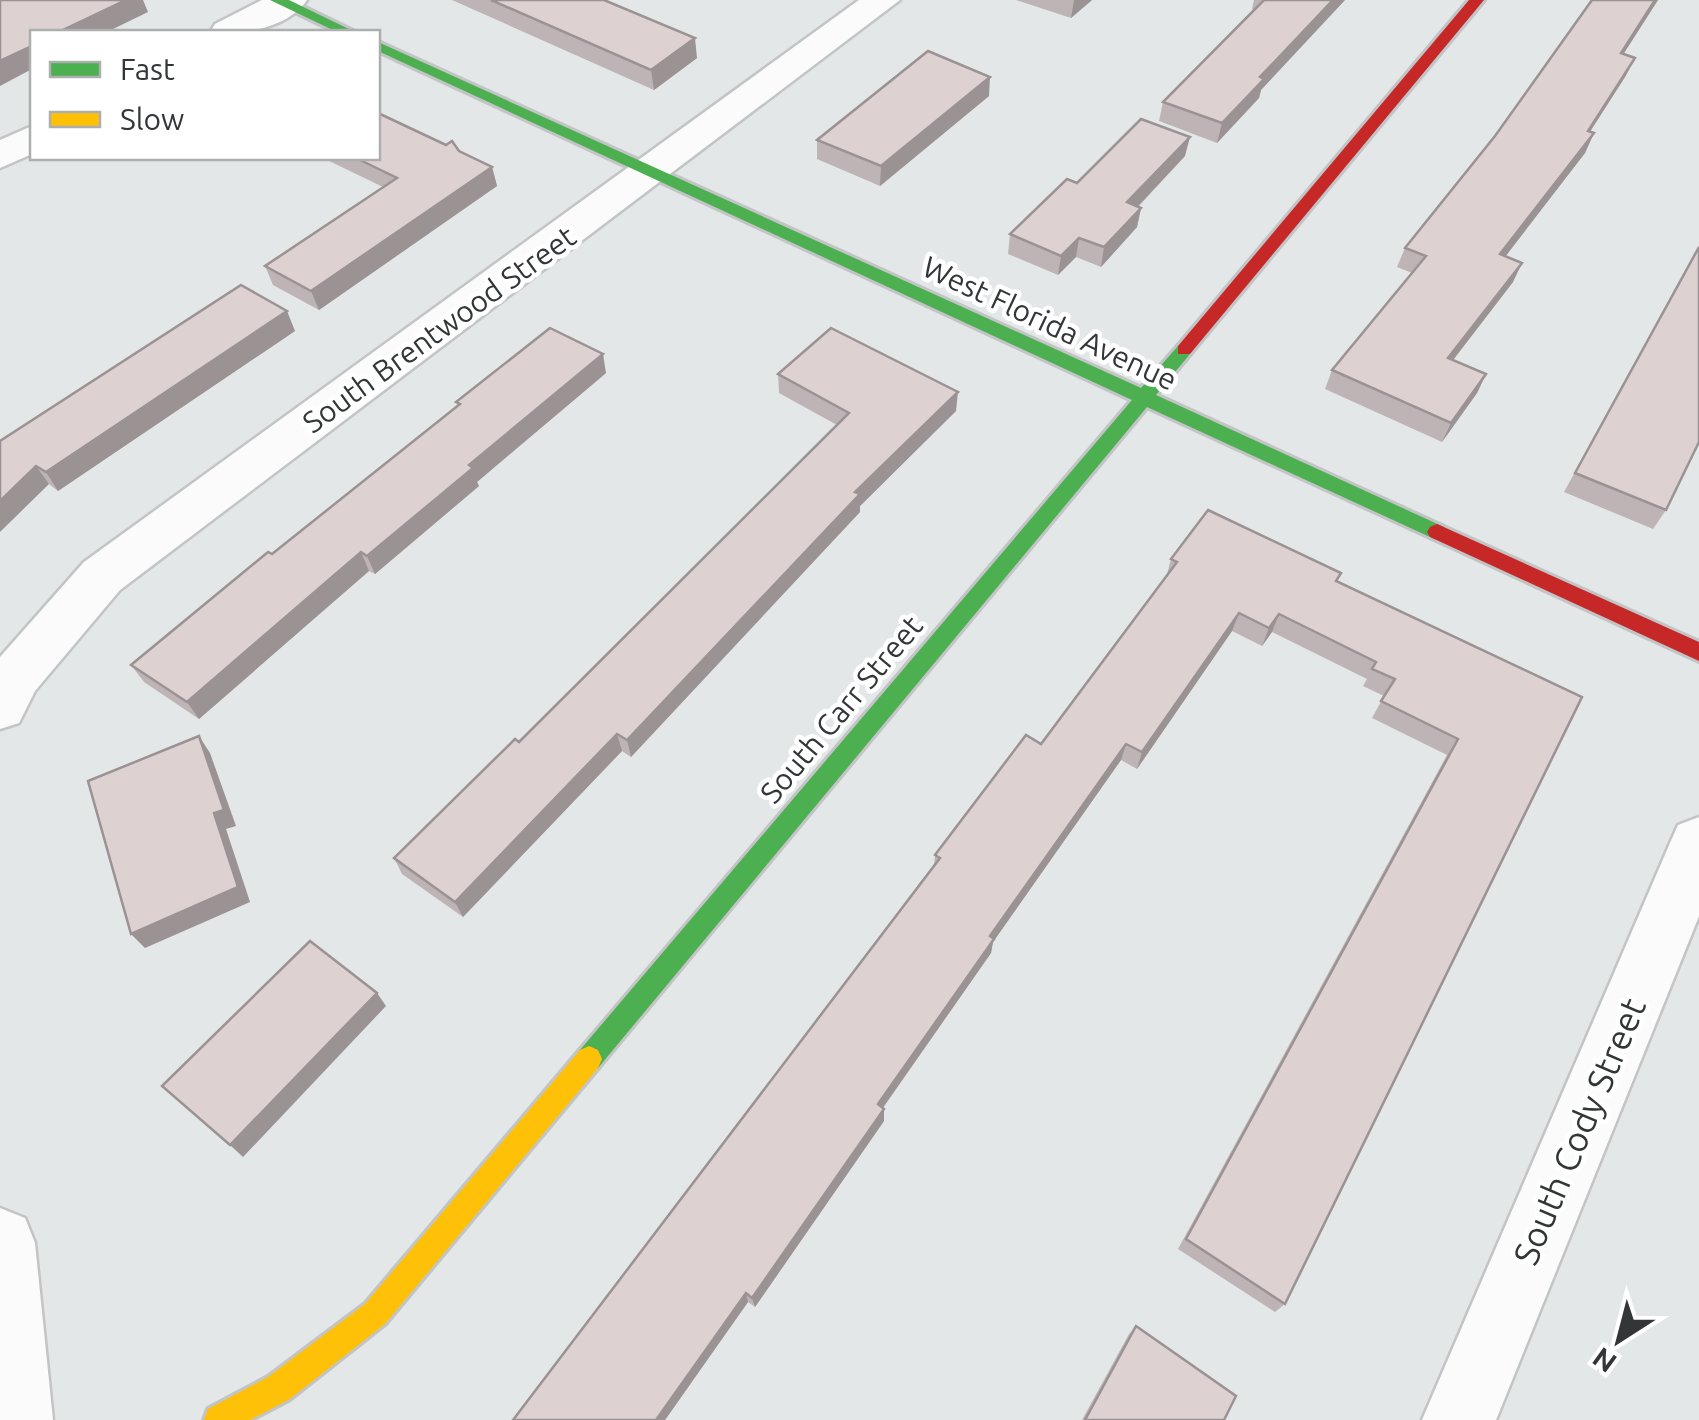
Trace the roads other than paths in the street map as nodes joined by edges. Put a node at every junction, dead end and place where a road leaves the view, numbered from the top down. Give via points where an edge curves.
1 (882, 0) edge
2 (1477, 0) edge
3 (283, 1) edge
4 (232, 30) edge
5 (344, 30) edge
6 (380, 47) edge
7 (30, 139) edge
8 (0, 156) edge
9 (653, 172) junction
10 (1140, 398) junction
11 (1699, 652) edge
12 (8, 692) edge
13 (1699, 842) edge
14 (0, 1243) edge
15 (16, 1420) edge
16 (219, 1420) edge
17 (1459, 1420) edge

1 - 9 street, South Brentwood Street
2 - 10 street, South Carr Street
3 - 4 street
3 - 5 street
6 - 9 street, West Florida Avenue
7 - 8 street
9 - 10 street, West Florida Avenue
9 - 12 street, South Brentwood Street via 102,576
10 - 11 street, West Florida Avenue
10 - 16 street, South Carr Street via 375,1314 279,1388
13 - 17 street, South Cody Street
14 - 15 street

